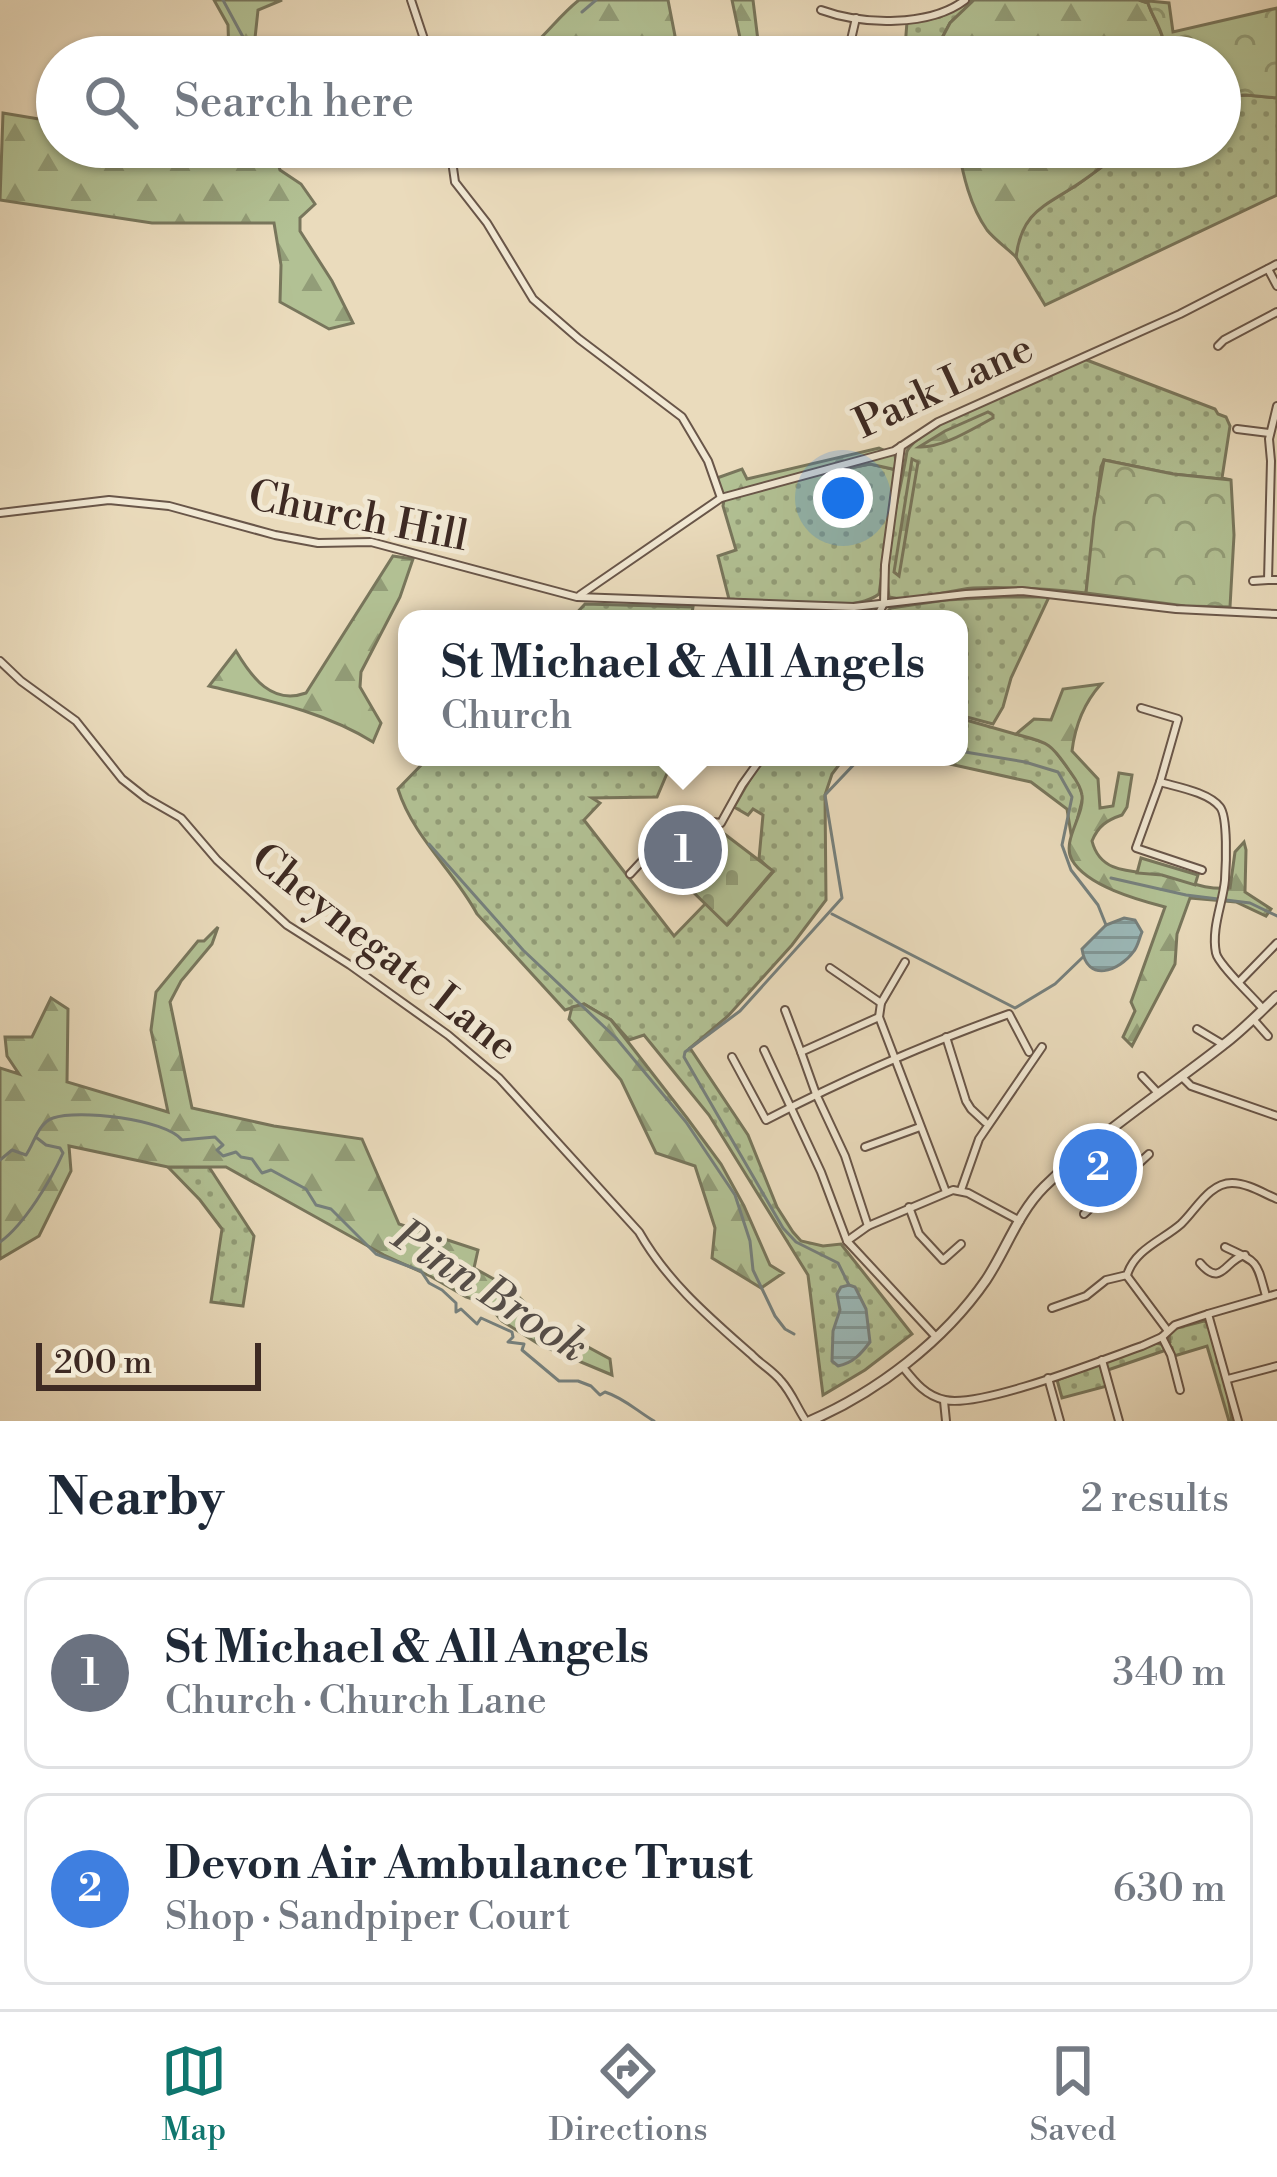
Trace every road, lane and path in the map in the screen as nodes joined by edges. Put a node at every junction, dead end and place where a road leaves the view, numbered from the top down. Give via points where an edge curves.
1 (411, 0) edge
2 (965, 0) edge
3 (821, 10) dead end
4 (856, 18) junction
5 (423, 36) edge
6 (852, 36) edge
7 (453, 168) edge
8 (1277, 264) edge
9 (1268, 269) junction
10 (1277, 286) edge
11 (1277, 313) edge
12 (1218, 346) dead end
13 (1277, 406) edge
14 (1237, 429) dead end
15 (1270, 433) junction
16 (901, 446) junction
17 (1274, 461) edge
18 (721, 498) junction
19 (0, 513) edge
20 (1272, 580) edge
21 (1253, 581) dead end
22 (577, 597) junction
23 (884, 603) junction
24 (880, 610) edge
25 (1277, 614) edge
26 (0, 661) edge
27 (1141, 708) dead end
28 (755, 766) edge
29 (1160, 782) junction
30 (1202, 870) dead end
31 (629, 874) dead end
32 (1277, 944) edge
33 (905, 962) dead end
34 (830, 968) dead end
35 (1240, 981) junction
36 (1277, 996) edge
37 (881, 1003) junction
38 (1263, 1009) junction
39 (785, 1010) dead end
40 (879, 1017) junction
41 (1253, 1019) junction
42 (1196, 1029) dead end
43 (1268, 1036) dead end
44 (946, 1037) junction
45 (1224, 1045) junction
46 (1042, 1047) dead end
47 (764, 1051) dead end
48 (801, 1052) junction
49 (1029, 1052) dead end
50 (731, 1057) dead end
51 (894, 1059) junction
52 (1142, 1076) dead end
53 (1181, 1076) junction
54 (1157, 1093) junction
55 (816, 1094) junction
56 (792, 1107) junction
57 (1277, 1116) edge
58 (985, 1122) dead end
59 (920, 1126) junction
60 (1092, 1146) junction
61 (865, 1147) dead end
62 (1150, 1154) dead end
63 (1122, 1179) junction
64 (961, 1190) junction
65 (946, 1192) junction
66 (1277, 1199) edge
67 (909, 1208) junction
68 (1084, 1214) dead end
69 (1020, 1221) junction
70 (868, 1226) junction
71 (848, 1241) junction
72 (961, 1244) dead end
73 (1225, 1247) dead end
74 (1246, 1255) junction
75 (1200, 1264) dead end
76 (1126, 1275) junction
77 (1277, 1294) edge
78 (1266, 1297) junction
79 (1052, 1307) dead end
80 (1208, 1314) junction
81 (1165, 1334) junction
82 (936, 1337) junction
83 (1102, 1360) junction
84 (902, 1366) junction
85 (1277, 1366) edge
86 (1048, 1378) junction
87 (1228, 1379) junction
88 (1180, 1390) dead end
89 (944, 1400) junction
90 (808, 1421) edge
91 (946, 1421) edge
92 (1060, 1421) edge
93 (1119, 1421) edge
94 (1238, 1421) edge

1 - 5 street
2 - 4 street via 926,18
3 - 4 street
4 - 6 street
7 - 18 street via 533,299 682,417
8 - 9 street, Park Lane
9 - 10 street
9 - 16 street, Park Lane
11 - 12 street
13 - 15 street
14 - 15 street
15 - 17 street
16 - 18 street, Park Lane
16 - 23 street
17 - 20 street
18 - 22 street, Park Lane
19 - 22 street, Church Hill via 109,500 169,506 318,543 371,542
20 - 21 street
22 - 23 street, Church Hill via 815,608
23 - 24 street
23 - 25 street, Church Hill via 1022,591
26 - 90 street, Cheynegate Lane via 76,721 122,778 193,828 287,925 499,1078 694,1305 779,1377
27 - 29 street via 1178,719
28 - 31 street via 722,823 682,818
29 - 30 street via 1136,848
29 - 35 street via 1222,810 1225,875 1215,948
32 - 35 street
33 - 37 street
34 - 37 street
35 - 38 street
36 - 38 street
37 - 40 street
38 - 41 street
39 - 48 street
40 - 48 street
40 - 51 street
41 - 43 street
41 - 45 street
42 - 45 street
44 - 49 street via 1009,1014
44 - 51 street
44 - 58 street via 966,1100
45 - 53 street
46 - 64 street via 979,1139
47 - 56 street
48 - 55 street
50 - 56 street via 766,1120
51 - 55 street
51 - 59 street
52 - 54 street
53 - 54 street
53 - 57 street
54 - 60 street
55 - 56 street
55 - 70 street
56 - 71 street
59 - 61 street
59 - 65 street
60 - 63 street
60 - 69 street
62 - 63 street
63 - 68 street
64 - 65 street
64 - 69 street
65 - 67 street
66 - 76 street via 1235,1184 1218,1187
67 - 70 street
67 - 72 street via 943,1260
69 - 82 street via 986,1280
70 - 71 street
71 - 82 street
73 - 74 street
74 - 75 street via 1218,1273
74 - 78 street via 1259,1268
76 - 79 street
76 - 81 street
77 - 78 street
78 - 80 street
80 - 81 street
80 - 87 street
81 - 83 street
81 - 88 street
82 - 84 street
83 - 86 street
83 - 93 street
84 - 89 street
84 - 90 street
85 - 87 street
86 - 89 street
86 - 92 street
87 - 94 street
89 - 91 street

